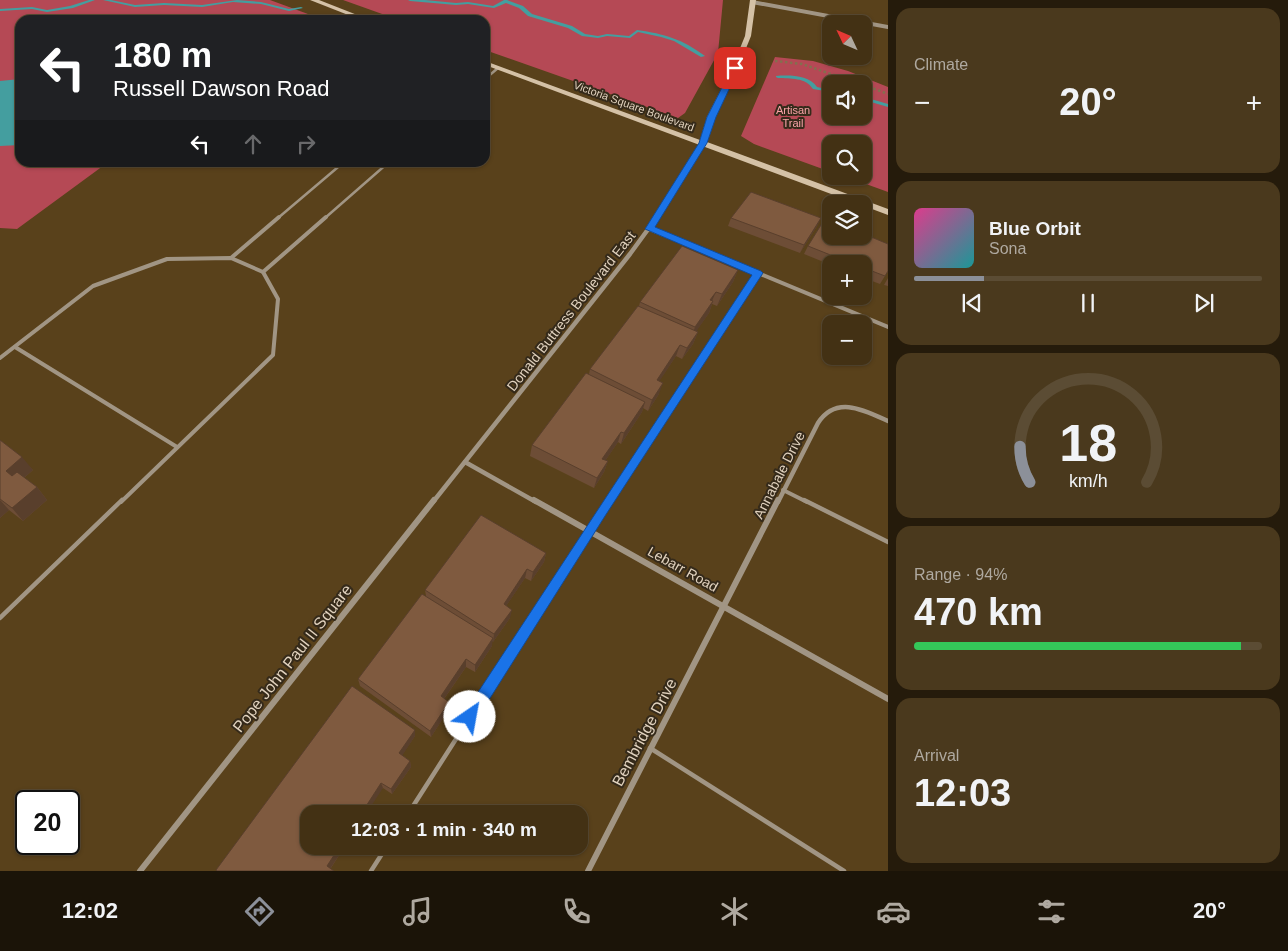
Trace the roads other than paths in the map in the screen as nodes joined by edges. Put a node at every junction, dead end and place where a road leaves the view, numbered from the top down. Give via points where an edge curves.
1 (313, 0) edge
2 (752, 1) edge
3 (354, 15) edge
4 (888, 27) edge
5 (490, 65) edge
6 (498, 68) junction
7 (490, 75) edge
8 (703, 143) junction
9 (338, 167) edge
10 (383, 167) edge
11 (888, 212) edge
12 (650, 229) junction
13 (231, 258) junction
14 (263, 272) junction
15 (758, 273) junction
16 (888, 327) edge
17 (15, 346) junction
18 (0, 358) edge
19 (888, 421) edge
20 (177, 447) junction
21 (465, 462) junction
22 (783, 490) junction
23 (589, 531) junction
24 (888, 542) edge
25 (724, 607) junction
26 (0, 618) edge
27 (888, 699) edge
28 (650, 748) junction
29 (414, 805) edge
30 (381, 855) edge
31 (140, 871) edge
32 (371, 871) edge
33 (588, 871) edge
34 (844, 871) edge

1 - 3 street
2 - 4 street
2 - 8 street via 748,36
5 - 6 street, Victoria Square Boulevard
6 - 7 lane
6 - 8 street, Victoria Square Boulevard
8 - 11 street, Victoria Square Boulevard
8 - 12 street, Donald Buttress Boulevard East
9 - 13 lane
10 - 14 lane
12 - 15 lane
12 - 21 street, Donald Buttress Boulevard East
13 - 14 lane
13 - 17 lane via 167,259 94,286
14 - 20 lane via 278,299 273,354
15 - 16 lane
15 - 23 lane
17 - 18 lane
17 - 20 lane
19 - 22 street, Annabale Drive via 861,410 842,407 827,411
20 - 26 lane
21 - 23 street, Lebarr Road
21 - 31 street, Pope John Paul II Square
22 - 24 lane
22 - 25 street, Annabale Drive
23 - 25 street, Lebarr Road
23 - 29 lane
25 - 27 street, Lebarr Road
25 - 28 street, Bembridge Drive
28 - 33 street, Bembridge Drive
28 - 34 lane
30 - 32 lane

